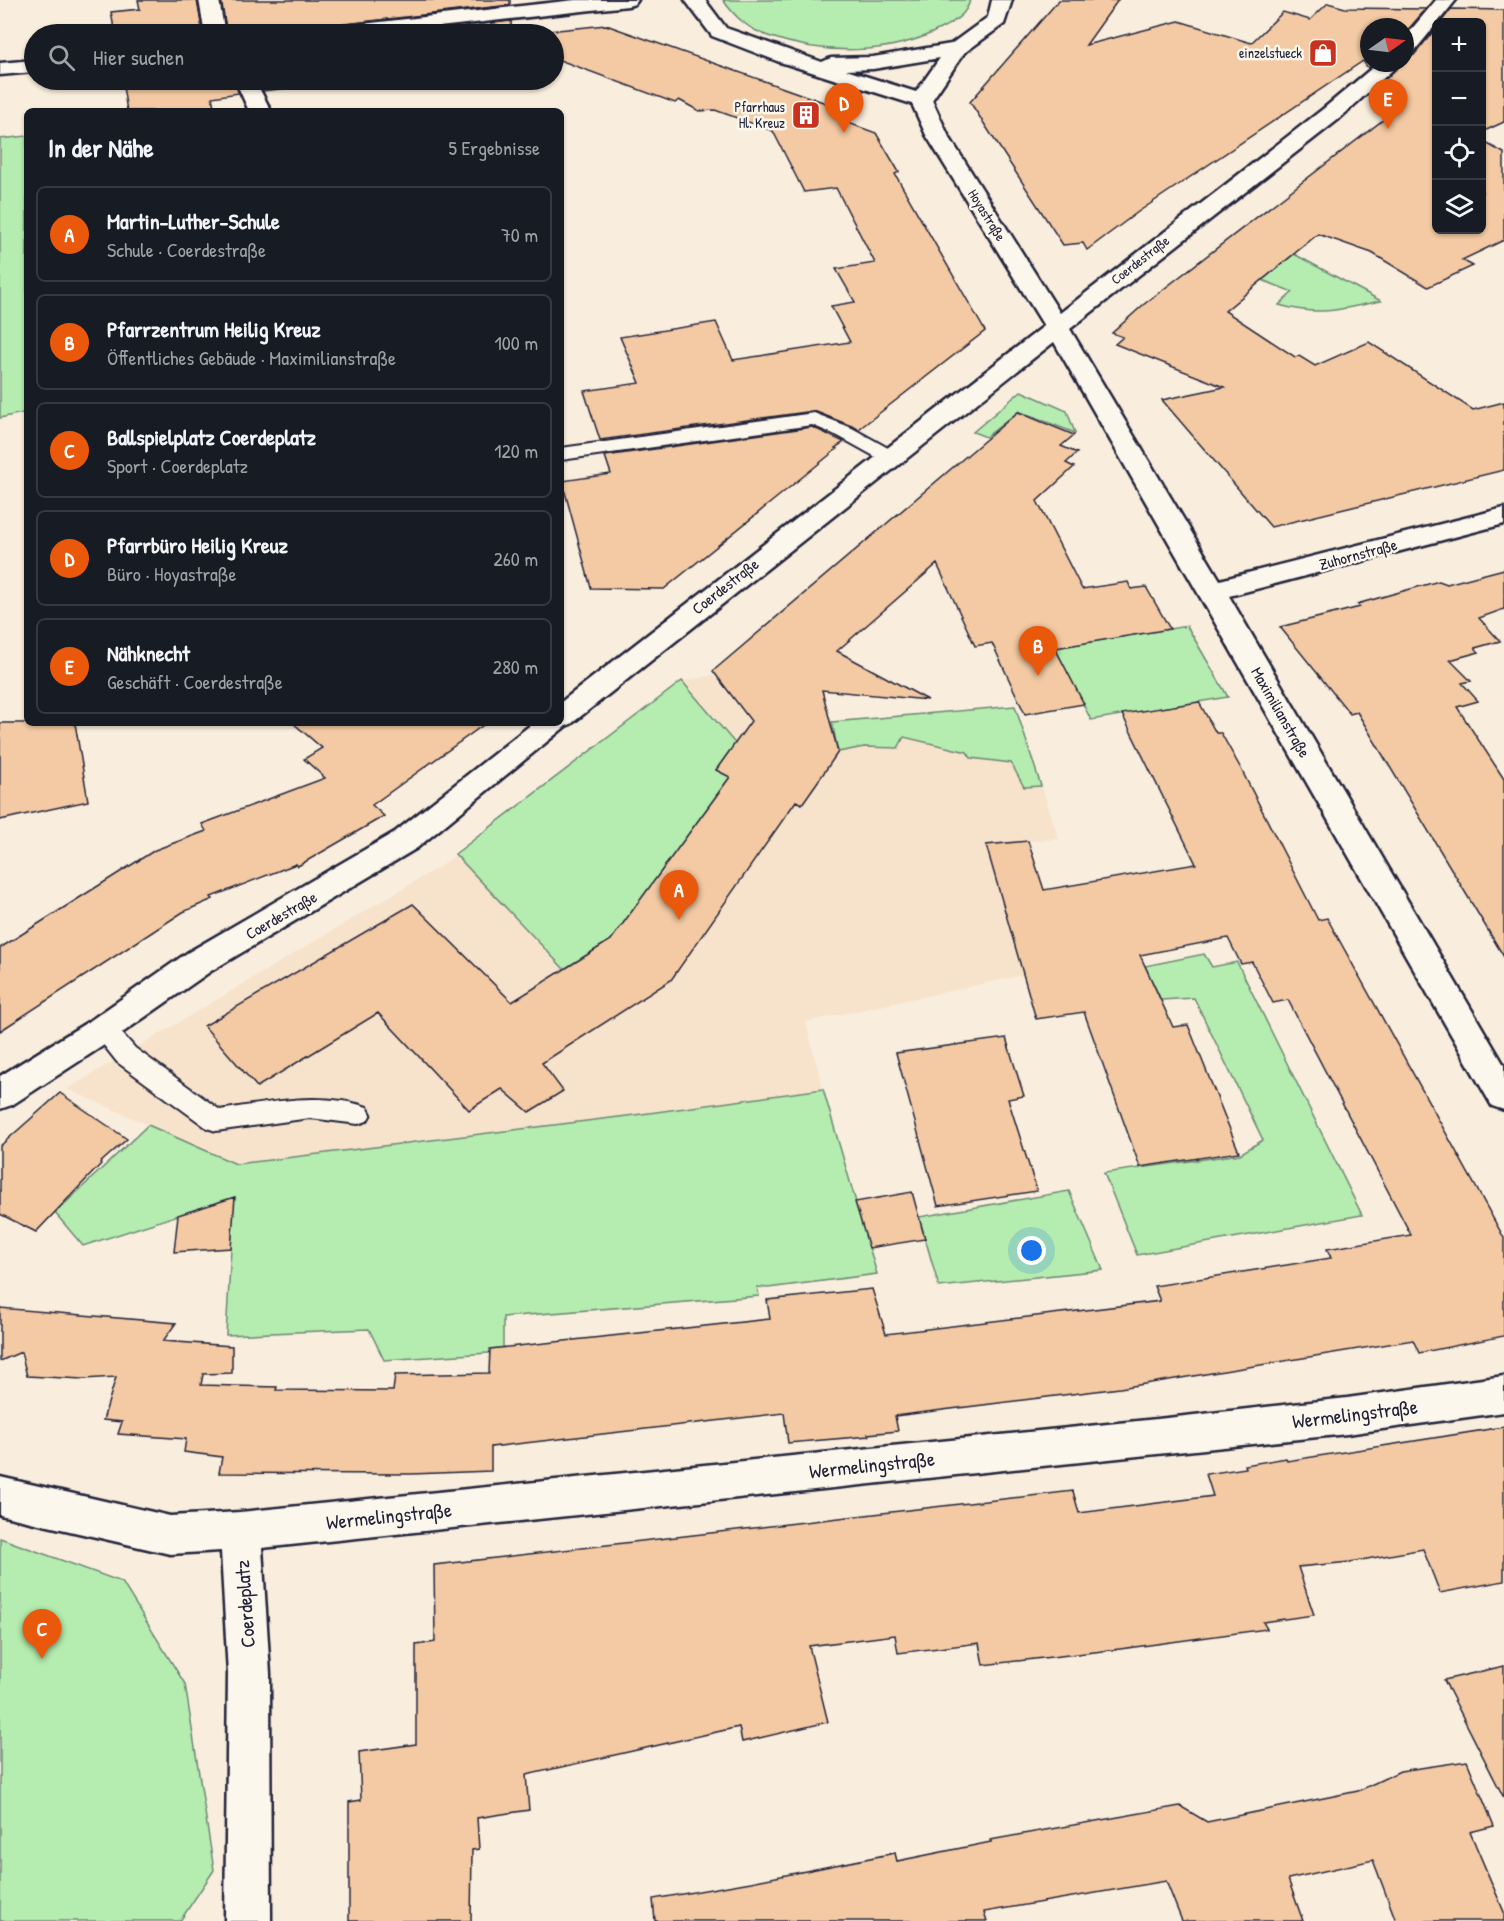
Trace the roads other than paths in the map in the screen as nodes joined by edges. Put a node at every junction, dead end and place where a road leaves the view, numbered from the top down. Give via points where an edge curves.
1 (209, 0) edge
2 (628, 0) edge
3 (695, 0) edge
4 (1002, 0) edge
5 (1446, 0) edge
6 (213, 24) edge
7 (416, 24) edge
8 (1414, 39) edge
9 (957, 50) junction
10 (810, 65) junction
11 (24, 67) edge
12 (0, 69) edge
13 (1379, 72) edge
14 (250, 90) edge
15 (921, 100) junction
16 (259, 108) edge
17 (1057, 328) junction
18 (564, 454) edge
19 (890, 457) junction
20 (1504, 516) edge
21 (1212, 591) junction
22 (564, 715) edge
23 (549, 726) edge
24 (103, 1029) junction
25 (0, 1095) edge
26 (1504, 1096) edge
27 (358, 1113) dead end
28 (1504, 1394) edge
29 (0, 1496) edge
30 (240, 1532) junction
31 (248, 1921) edge

1 - 6 street
2 - 7 street
3 - 10 street via 718,32
4 - 9 street via 997,20
5 - 8 street
9 - 10 street via 873,63
9 - 15 street
10 - 15 street
11 - 12 street
13 - 17 street, Coerdestraße
14 - 16 street
15 - 17 street, Hoyastraße via 938,135
17 - 19 street, Coerdestraße
17 - 21 street, Maximilianstraße
18 - 19 lane via 814,419
19 - 22 street, Coerdestraße
20 - 21 street, Zuhornstraße
21 - 26 street, Maximilianstraße
23 - 24 street, Coerdestraße via 406,840 199,962
24 - 25 street, Coerdestraße
24 - 27 lane via 126,1055 216,1121 310,1108
28 - 30 street, Wermelingstraße via 1179,1435
29 - 30 street via 170,1535
30 - 31 street, Coerdeplatz via 250,1703

